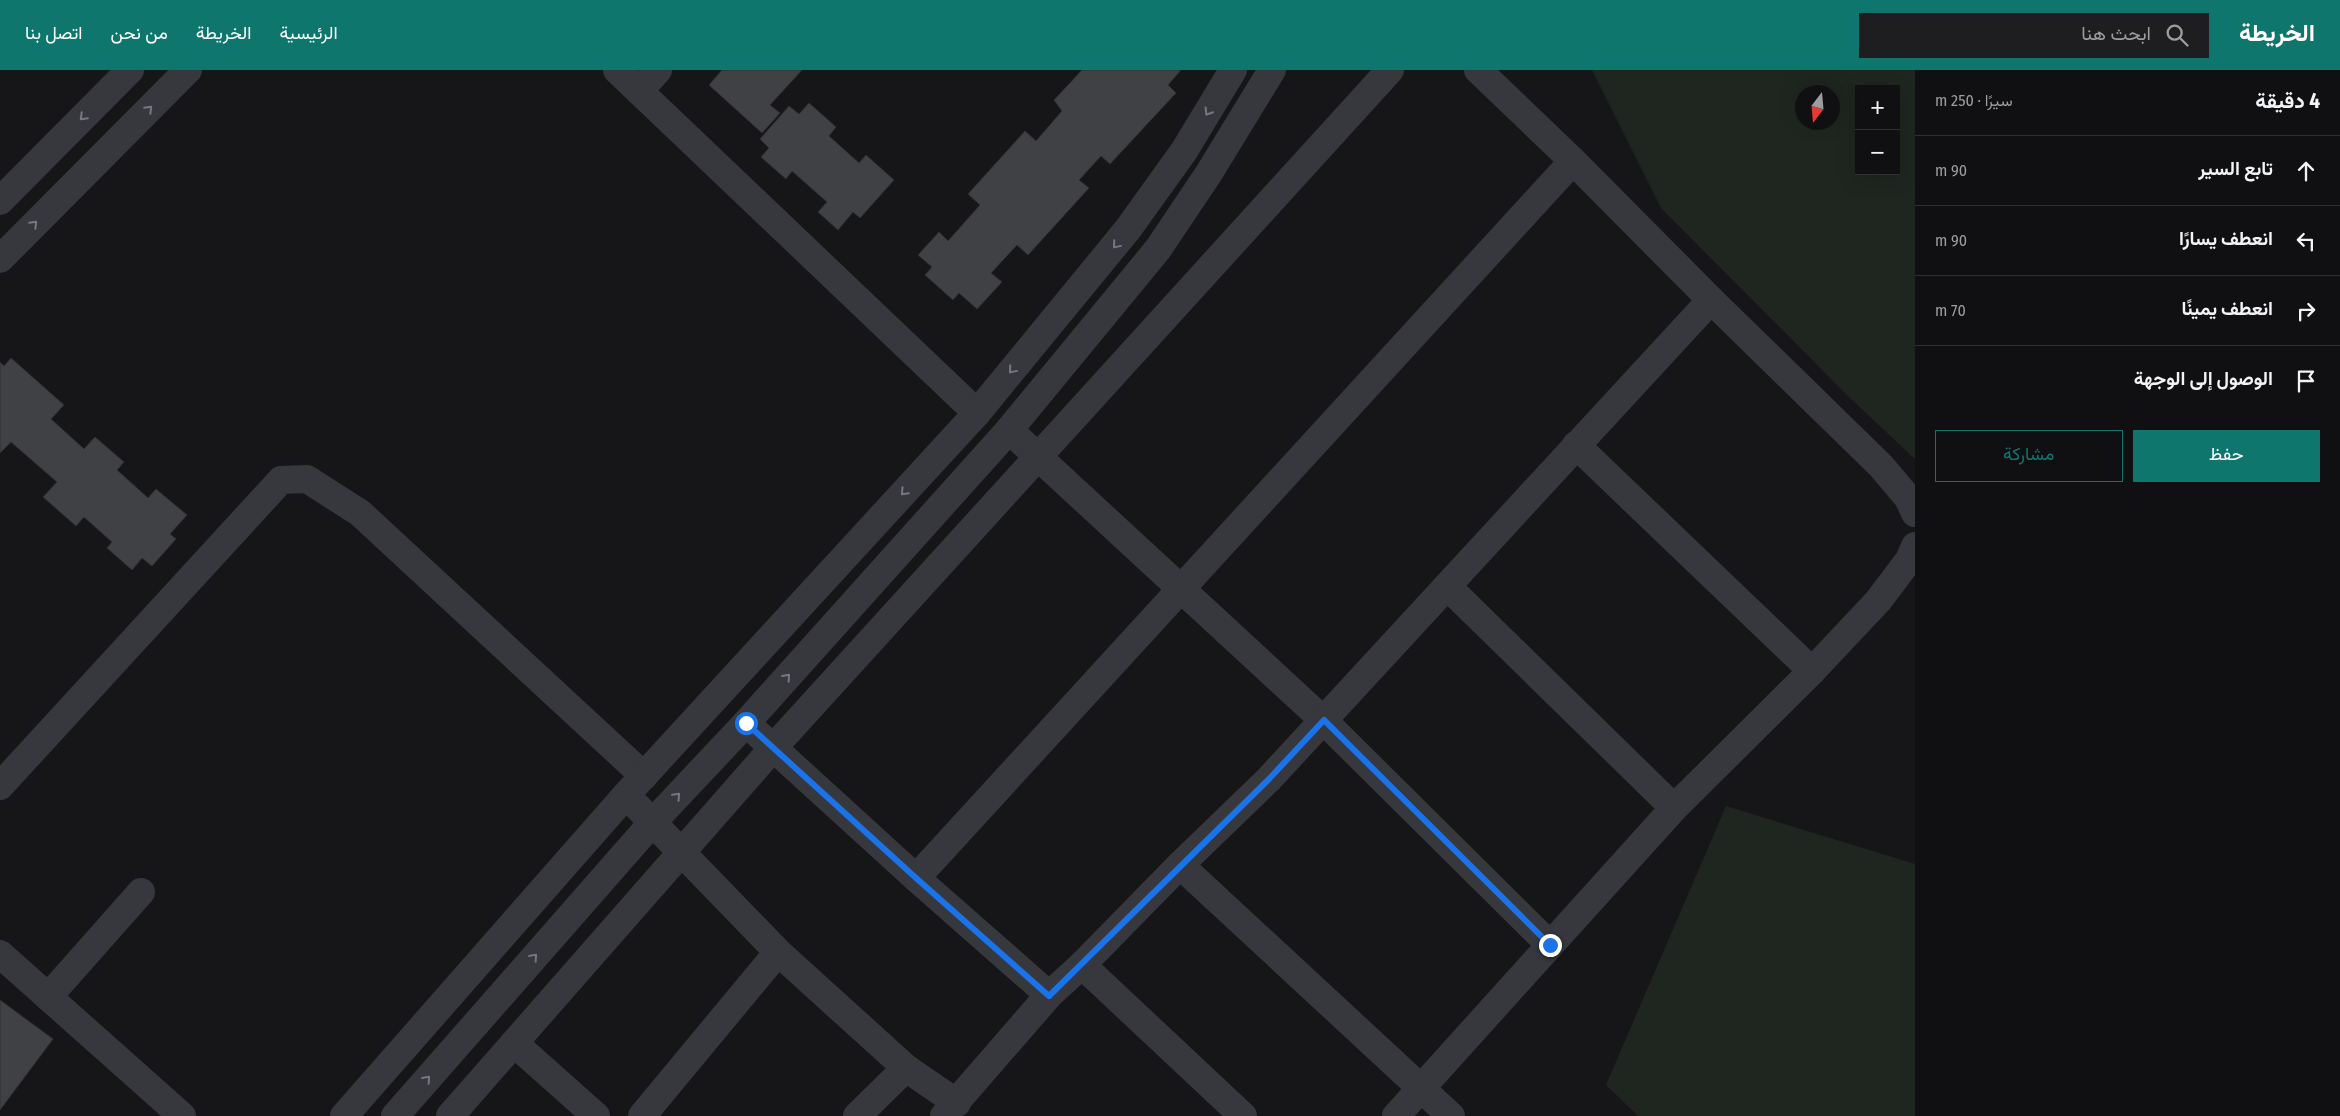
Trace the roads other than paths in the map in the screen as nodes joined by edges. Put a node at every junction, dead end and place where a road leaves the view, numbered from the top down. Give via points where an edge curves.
1 (130, 70) edge
2 (188, 70) edge
3 (617, 70) edge
4 (658, 70) edge
5 (1233, 70) edge
6 (1272, 70) edge
7 (1390, 70) edge
8 (1478, 70) edge
9 (639, 91) junction
10 (1573, 161) junction
11 (0, 201) edge
12 (0, 259) edge
13 (1711, 300) junction
14 (977, 413) junction
15 (1009, 430) junction
16 (1576, 446) junction
17 (1039, 456) junction
18 (1915, 513) edge
19 (1915, 546) edge
20 (1447, 586) junction
21 (1182, 588) junction
22 (1812, 671) junction
23 (1324, 720) junction
24 (746, 723) junction
25 (772, 748) junction
26 (635, 785) junction
27 (0, 786) edge
28 (1674, 808) junction
29 (652, 823) junction
30 (682, 851) junction
31 (1180, 864) junction
32 (916, 878) junction
33 (141, 892) dead end
34 (1550, 945) junction
35 (778, 952) junction
36 (0, 954) edge
37 (1082, 965) junction
38 (1049, 996) junction
39 (48, 997) junction
40 (514, 1043) junction
41 (906, 1068) junction
42 (1422, 1087) junction
43 (950, 1109) edge
44 (182, 1116) edge
45 (344, 1116) edge
46 (395, 1116) edge
47 (450, 1116) edge
48 (596, 1116) edge
49 (642, 1116) edge
50 (857, 1116) edge
51 (1243, 1116) edge
52 (1396, 1116) edge
53 (1451, 1116) edge

1 -> 11 street
12 -> 2 street
3 - 9 street
4 - 9 street
5 -> 14 street via 1179,158 1128,229
6 - 15 street via 1210,173 1158,249
7 - 17 street
8 - 10 street
9 - 14 street
10 - 13 street
10 - 21 street
13 - 16 street
13 - 18 street via 1881,466 1908,498
14 -> 26 street
15 - 17 street
24 -> 15 street
16 - 20 street
16 - 22 street
17 - 21 street
17 - 25 street
19 - 22 street via 1909,560 1878,601
20 - 23 street
20 - 28 street
21 - 23 street
21 - 32 street
22 - 28 street
23 - 31 street via 1269,779
23 - 34 street
24 - 25 street
29 -> 24 street
25 - 30 street
25 - 32 street
26 - 27 street via 360,513 307,479 281,480
26 - 29 street
26 - 45 street
28 - 34 street
29 - 30 street
46 -> 29 street
30 - 35 street
30 - 40 street
31 - 37 street
31 - 42 street
32 - 38 street
33 - 39 street
34 - 42 street
35 - 41 street
35 - 49 street
36 - 39 street
37 - 38 street
37 - 51 street
38 - 43 street
39 - 44 street
40 - 47 street
40 - 48 street
41 - 43 street
41 - 50 street
42 - 52 street
42 - 53 street

